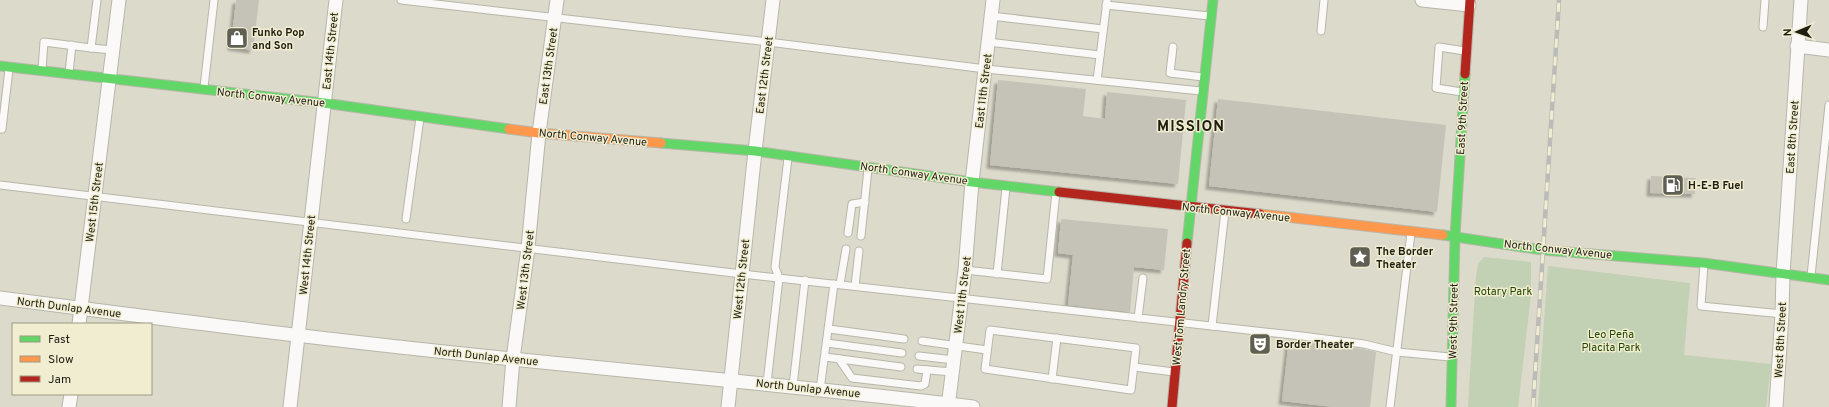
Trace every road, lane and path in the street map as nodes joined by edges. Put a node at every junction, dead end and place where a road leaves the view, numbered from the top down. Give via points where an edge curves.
1 (97, 0) edge
2 (119, 0) edge
3 (214, 0) edge
4 (336, 0) edge
5 (402, 0) edge
6 (557, 0) edge
7 (773, 0) edge
8 (993, 0) edge
9 (1213, 0) edge
10 (1324, 0) edge
11 (1422, 0) edge
12 (1765, 0) edge
13 (1801, 0) edge
14 (1106, 2) edge
15 (1470, 3) edge
16 (991, 16) junction
17 (555, 17) junction
18 (1211, 17) junction
19 (1763, 27) dead end
20 (1103, 29) junction
21 (1321, 31) dead end
22 (768, 42) junction
23 (988, 42) junction
24 (72, 45) junction
25 (1797, 46) junction
26 (91, 48) junction
27 (1173, 48) dead end
28 (113, 50) junction
29 (1829, 50) edge
30 (1467, 51) junction
31 (1100, 55) junction
32 (0, 66) edge
33 (10, 67) junction
34 (986, 68) junction
35 (41, 71) junction
36 (69, 74) junction
37 (1205, 77) junction
38 (110, 79) junction
39 (1097, 80) junction
40 (203, 90) junction
41 (1203, 92) junction
42 (1464, 92) junction
43 (324, 102) junction
44 (1829, 105) edge
45 (420, 116) junction
46 (0, 129) edge
47 (540, 133) junction
48 (755, 151) junction
49 (788, 155) junction
50 (868, 167) junction
51 (972, 182) junction
52 (0, 185) edge
53 (1007, 186) junction
54 (1056, 192) junction
55 (95, 196) junction
56 (865, 202) junction
57 (1190, 207) junction
58 (1225, 211) junction
59 (406, 219) dead end
60 (310, 222) junction
61 (1411, 231) junction
62 (848, 233) dead end
63 (861, 236) dead end
64 (1455, 236) junction
65 (528, 248) junction
66 (846, 249) dead end
67 (859, 251) dead end
68 (1704, 263) junction
69 (965, 270) junction
70 (742, 274) junction
71 (997, 274) junction
72 (1783, 274) junction
73 (779, 278) junction
74 (1143, 278) dead end
75 (1811, 278) junction
76 (805, 280) junction
77 (1829, 280) edge
78 (837, 284) junction
79 (855, 286) junction
80 (0, 298) edge
81 (962, 298) junction
82 (81, 308) junction
83 (1782, 314) junction
84 (1138, 318) junction
85 (1181, 322) junction
86 (79, 323) edge
87 (1212, 326) junction
88 (828, 329) junction
89 (298, 335) junction
90 (1057, 338) junction
91 (904, 339) dead end
92 (922, 341) dead end
93 (827, 344) junction
94 (956, 346) junction
95 (987, 350) junction
96 (1396, 352) junction
97 (902, 353) dead end
98 (919, 356) dead end
99 (825, 357) junction
100 (1452, 357) junction
101 (513, 359) junction
102 (839, 359) junction
103 (953, 366) junction
104 (901, 367) dead end
105 (1134, 367) junction
106 (918, 369) dead end
107 (927, 370) junction
108 (1176, 372) junction
109 (730, 379) junction
110 (1052, 379) junction
111 (767, 384) junction
112 (793, 386) junction
113 (820, 390) junction
114 (70, 395) edge
115 (948, 405) edge
116 (69, 407) edge
117 (290, 407) edge
118 (509, 407) edge
119 (728, 407) edge
120 (973, 407) edge
121 (1172, 407) edge
122 (1390, 407) edge
123 (1451, 407) edge
124 (1776, 407) edge

1 - 26 lane
2 - 28 street, West 15th Street
3 - 40 lane
4 - 43 street, East 14th Street
5 - 17 lane
6 - 17 street, East 13th Street
7 - 22 street, East 12th Street
8 - 16 street, East 11th Street
9 - 18 main road, West Tom Landry Street
10 - 21 lane
11 - 15 street
12 - 19 lane
13 - 25 street, East 8th Street
14 - 18 lane
14 - 20 lane
15 - 30 main road, East 9th Street
16 - 20 lane
16 - 23 street, East 11th Street
17 - 22 lane
17 - 47 street, East 13th Street
18 - 37 main road, West Tom Landry Street
20 - 31 lane
22 - 34 lane
22 - 48 street, East 12th Street
23 - 31 lane
23 - 34 street, East 11th Street
24 - 26 lane
24 - 35 lane via 44,42
24 - 36 lane
25 - 29 street
25 - 72 street, East 8th Street
26 - 28 lane
27 - 37 lane via 1170,73
28 - 38 street, West 15th Street
30 - 42 main road, East 9th Street
30 - 42 lane via 1439,47 1436,88
31 - 39 lane
32 - 33 main road, North Conway Avenue
33 - 35 main road, North Conway Avenue
33 - 46 lane
34 - 39 lane
34 - 51 street, East 11th Street
35 - 36 main road, North Conway Avenue
36 - 38 main road, North Conway Avenue
37 - 41 main road, West Tom Landry Street
38 - 40 main road, North Conway Avenue
38 - 55 street, West 15th Street
39 - 41 lane
40 - 43 main road, North Conway Avenue
41 - 57 main road, West Tom Landry Street
42 - 64 main road, East 9th Street
43 - 45 main road, North Conway Avenue
43 - 60 street, West 14th Street
44 - 75 lane
45 - 47 main road, North Conway Avenue
45 - 59 lane
47 - 48 main road, North Conway Avenue
47 - 65 street, West 13th Street
48 - 49 main road, North Conway Avenue
48 - 70 street, West 12th Street
49 - 50 main road, North Conway Avenue
49 - 73 lane via 775,267
50 - 51 main road, North Conway Avenue
50 - 56 lane
51 - 53 main road, North Conway Avenue
51 - 69 street, West 11th Street
52 - 55 lane
53 - 54 main road, North Conway Avenue
53 - 71 lane
54 - 57 main road, North Conway Avenue
54 - 71 lane via 1047,279
55 - 60 lane
55 - 82 street, West 15th Street
56 - 62 lane via 852,204
56 - 63 lane
57 - 58 main road, North Conway Avenue
57 - 85 main road, West Tom Landry Street
58 - 61 main road, North Conway Avenue
58 - 87 lane
60 - 65 lane
60 - 89 street, West 14th Street
61 - 64 main road, North Conway Avenue
61 - 96 lane
64 - 68 main road, North Conway Avenue via 1542,250
64 - 100 main road, West 9th Street
65 - 70 lane
65 - 101 street, West 13th Street
66 - 78 lane
67 - 79 lane
68 - 72 main road, North Conway Avenue
68 - 83 lane via 1701,306
69 - 71 lane
69 - 81 street, West 11th Street
70 - 73 lane
70 - 109 street, West 12th Street
72 - 75 main road, North Conway Avenue
72 - 83 street, West 8th Street
73 - 76 lane
73 - 111 lane
74 - 84 lane
75 - 77 main road, North Conway Avenue
76 - 78 lane
76 - 112 lane
78 - 79 lane
78 - 88 lane
79 - 81 lane
80 - 82 street, North Dunlap Avenue
81 - 84 lane
81 - 94 street, West 11th Street
82 - 86 street, West 15th Street
82 - 89 street, North Dunlap Avenue
83 - 124 street, West 8th Street
84 - 85 lane
85 - 87 lane
85 - 108 main road, West Tom Landry Street
87 - 96 lane via 1364,344
88 - 91 lane
88 - 93 lane
89 - 101 street, North Dunlap Avenue
89 - 117 street, West 14th Street
90 - 95 lane via 990,330
90 - 105 lane via 1136,348
90 - 110 lane
92 - 94 lane
93 - 97 lane
93 - 99 lane
94 - 95 lane
94 - 103 street, West 11th Street
95 - 110 lane via 985,369
96 - 100 lane
96 - 122 lane
98 - 103 lane
99 - 102 lane
99 - 113 lane
100 - 123 main road, West 9th Street
101 - 109 street, North Dunlap Avenue
101 - 118 street, West 13th Street
102 - 104 lane
102 - 107 lane via 852,378 920,386 925,384
103 - 107 lane
103 - 115 street, West 11th Street
105 - 108 lane
105 - 110 lane via 1131,390
106 - 107 lane
108 - 121 main road, West Tom Landry Street
109 - 111 street, North Dunlap Avenue
109 - 119 street, West 12th Street
111 - 112 street, North Dunlap Avenue
112 - 113 street, North Dunlap Avenue
113 - 115 street, North Dunlap Avenue
114 - 116 street
115 - 120 street, North Dunlap Avenue

